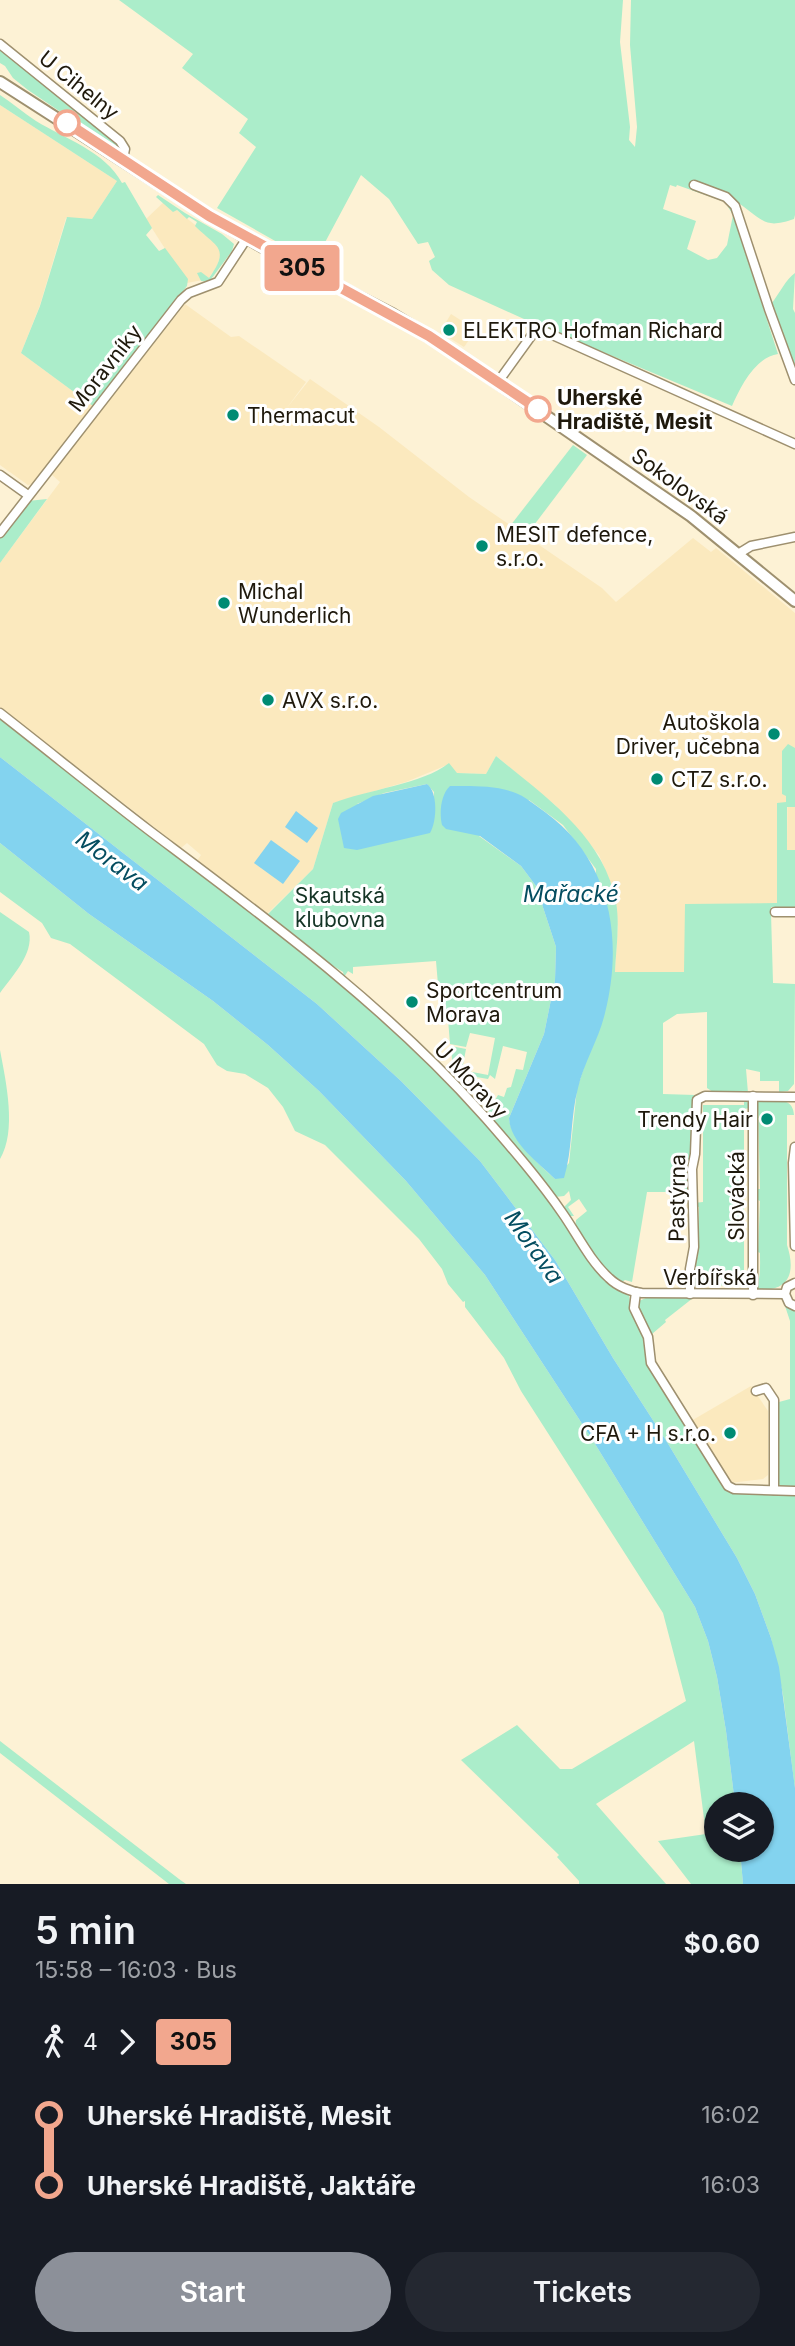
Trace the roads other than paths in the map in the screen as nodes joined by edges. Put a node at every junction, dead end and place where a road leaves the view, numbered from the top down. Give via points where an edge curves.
1 (0, 44) edge
2 (0, 82) edge
3 (123, 159) junction
4 (694, 185) dead end
5 (247, 238) junction
6 (795, 380) edge
7 (498, 382) junction
8 (795, 444) edge
9 (0, 475) edge
10 (28, 495) junction
11 (0, 533) edge
12 (795, 537) edge
13 (738, 554) junction
14 (795, 601) edge
15 (0, 713) edge
16 (775, 912) dead end
17 (795, 912) edge
18 (753, 1096) junction
19 (795, 1097) edge
20 (795, 1147) edge
21 (795, 1247) edge
22 (795, 1283) edge
23 (636, 1292) junction
24 (690, 1294) junction
25 (785, 1294) junction
26 (753, 1295) junction
27 (795, 1306) edge
28 (757, 1391) dead end
29 (774, 1490) junction
30 (795, 1491) edge

1 - 3 street, U Cihelny via 120,141
2 - 3 main road, Sokolovská
3 - 5 main road, Sokolovská
4 - 6 street via 726,197 735,206
5 - 7 main road, Sokolovská via 408,323
5 - 10 street, Moravníky via 218,282 181,300
7 - 8 street via 537,328
7 - 13 main road, Sokolovská via 691,516
9 - 10 street
10 - 11 street, Moravníky
12 - 13 street via 751,546
13 - 14 main road, Sokolovská
15 - 23 street, U Moravy via 299,943 373,1006 484,1116 562,1212 605,1275
16 - 17 street
18 - 19 street
18 - 24 street, Pastýrna via 705,1096 697,1103
18 - 26 street, Slovácká
20 - 21 street
22 - 25 street
23 - 24 street, Verbířská
23 - 29 street via 635,1308 648,1337 651,1363 728,1486
24 - 26 street, Verbířská
25 - 26 street, Verbířská
25 - 27 street
28 - 29 street via 766,1388 774,1399
29 - 30 street

